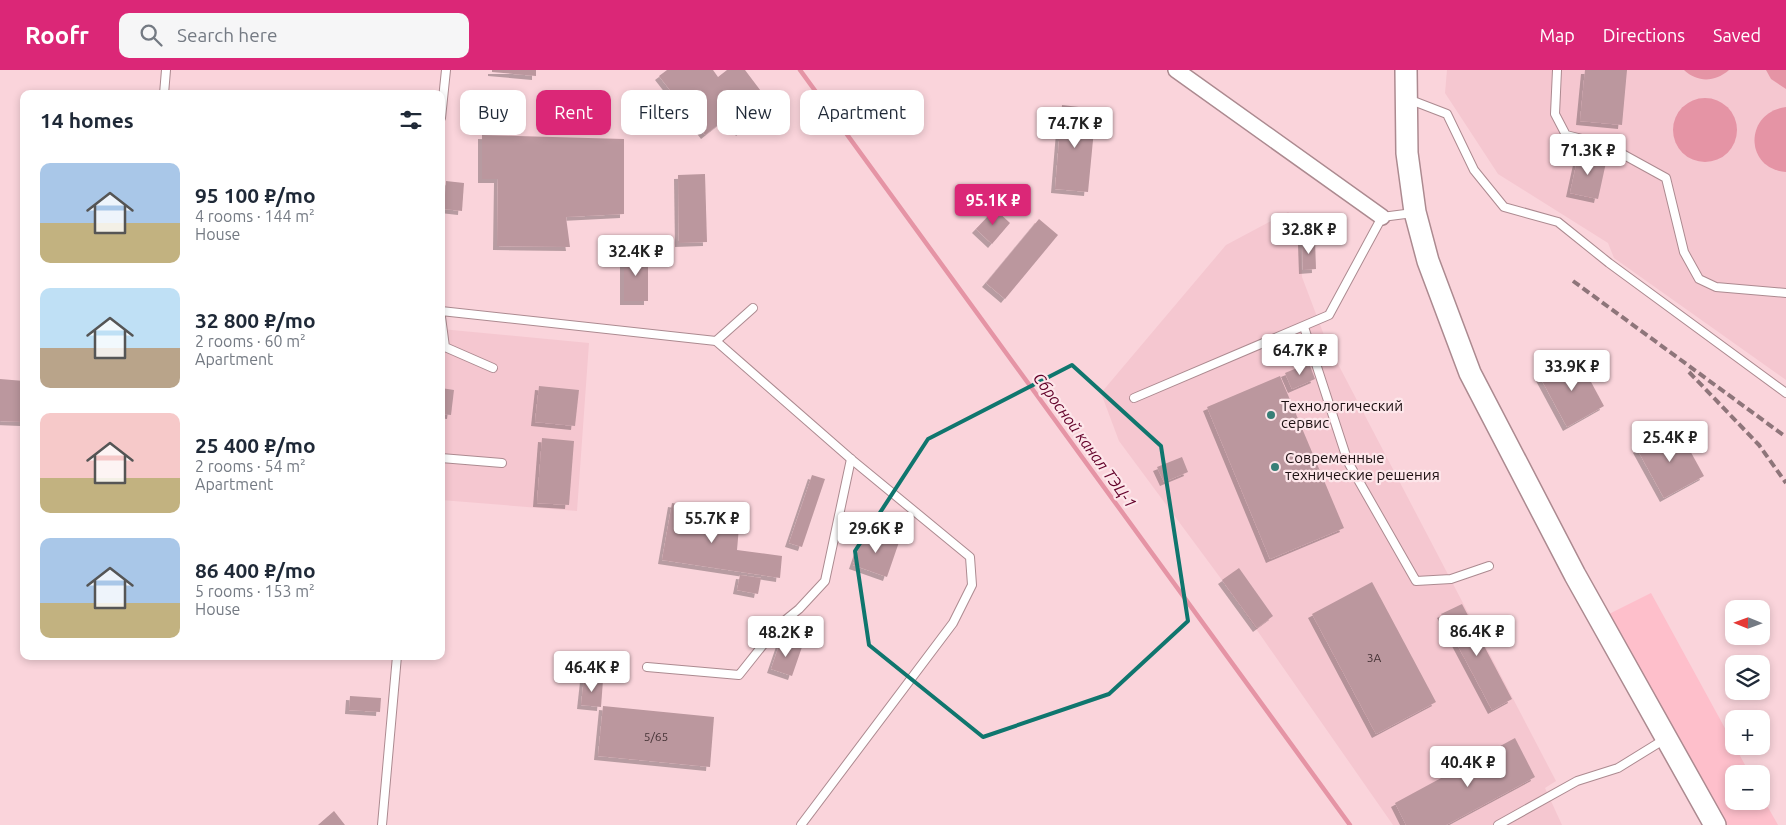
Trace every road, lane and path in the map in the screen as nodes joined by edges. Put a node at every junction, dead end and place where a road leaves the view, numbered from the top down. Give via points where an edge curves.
1 (166, 70) edge
2 (446, 70) edge
3 (1176, 70) edge
4 (1406, 70) edge
5 (1556, 70) edge
6 (164, 90) edge
7 (444, 90) edge
8 (1406, 98) junction
9 (1416, 212) junction
10 (1382, 217) junction
11 (1786, 293) edge
12 (753, 308) dead end
13 (445, 311) edge
14 (1304, 327) junction
15 (716, 341) junction
16 (445, 347) edge
17 (493, 368) dead end
18 (1786, 393) edge
19 (1134, 398) dead end
20 (445, 458) edge
21 (851, 459) junction
22 (502, 463) dead end
23 (1489, 566) dead end
24 (397, 660) edge
25 (647, 667) dead end
26 (1666, 738) junction
27 (382, 825) edge
28 (801, 825) edge
29 (1498, 825) edge
30 (1715, 825) edge

1 - 6 lane
2 - 7 lane
3 - 10 street
4 - 8 main road
5 - 11 lane via 1555,114 1566,134 1606,145 1666,178 1684,252 1699,280 1716,287
8 - 9 main road via 1407,153
8 - 18 lane via 1447,114 1474,170 1504,207 1558,222
9 - 10 lane
9 - 26 main road via 1428,261 1470,373 1575,575
10 - 14 lane via 1328,315
12 - 15 lane
13 - 15 lane
14 - 19 lane
14 - 23 lane via 1348,462 1416,581 1451,579
15 - 21 lane
16 - 17 lane
20 - 22 lane
21 - 25 lane via 825,581 778,626 739,675
21 - 28 lane via 970,557 972,585 953,624
24 - 27 lane
26 - 29 lane via 1618,768 1578,781
26 - 30 main road

